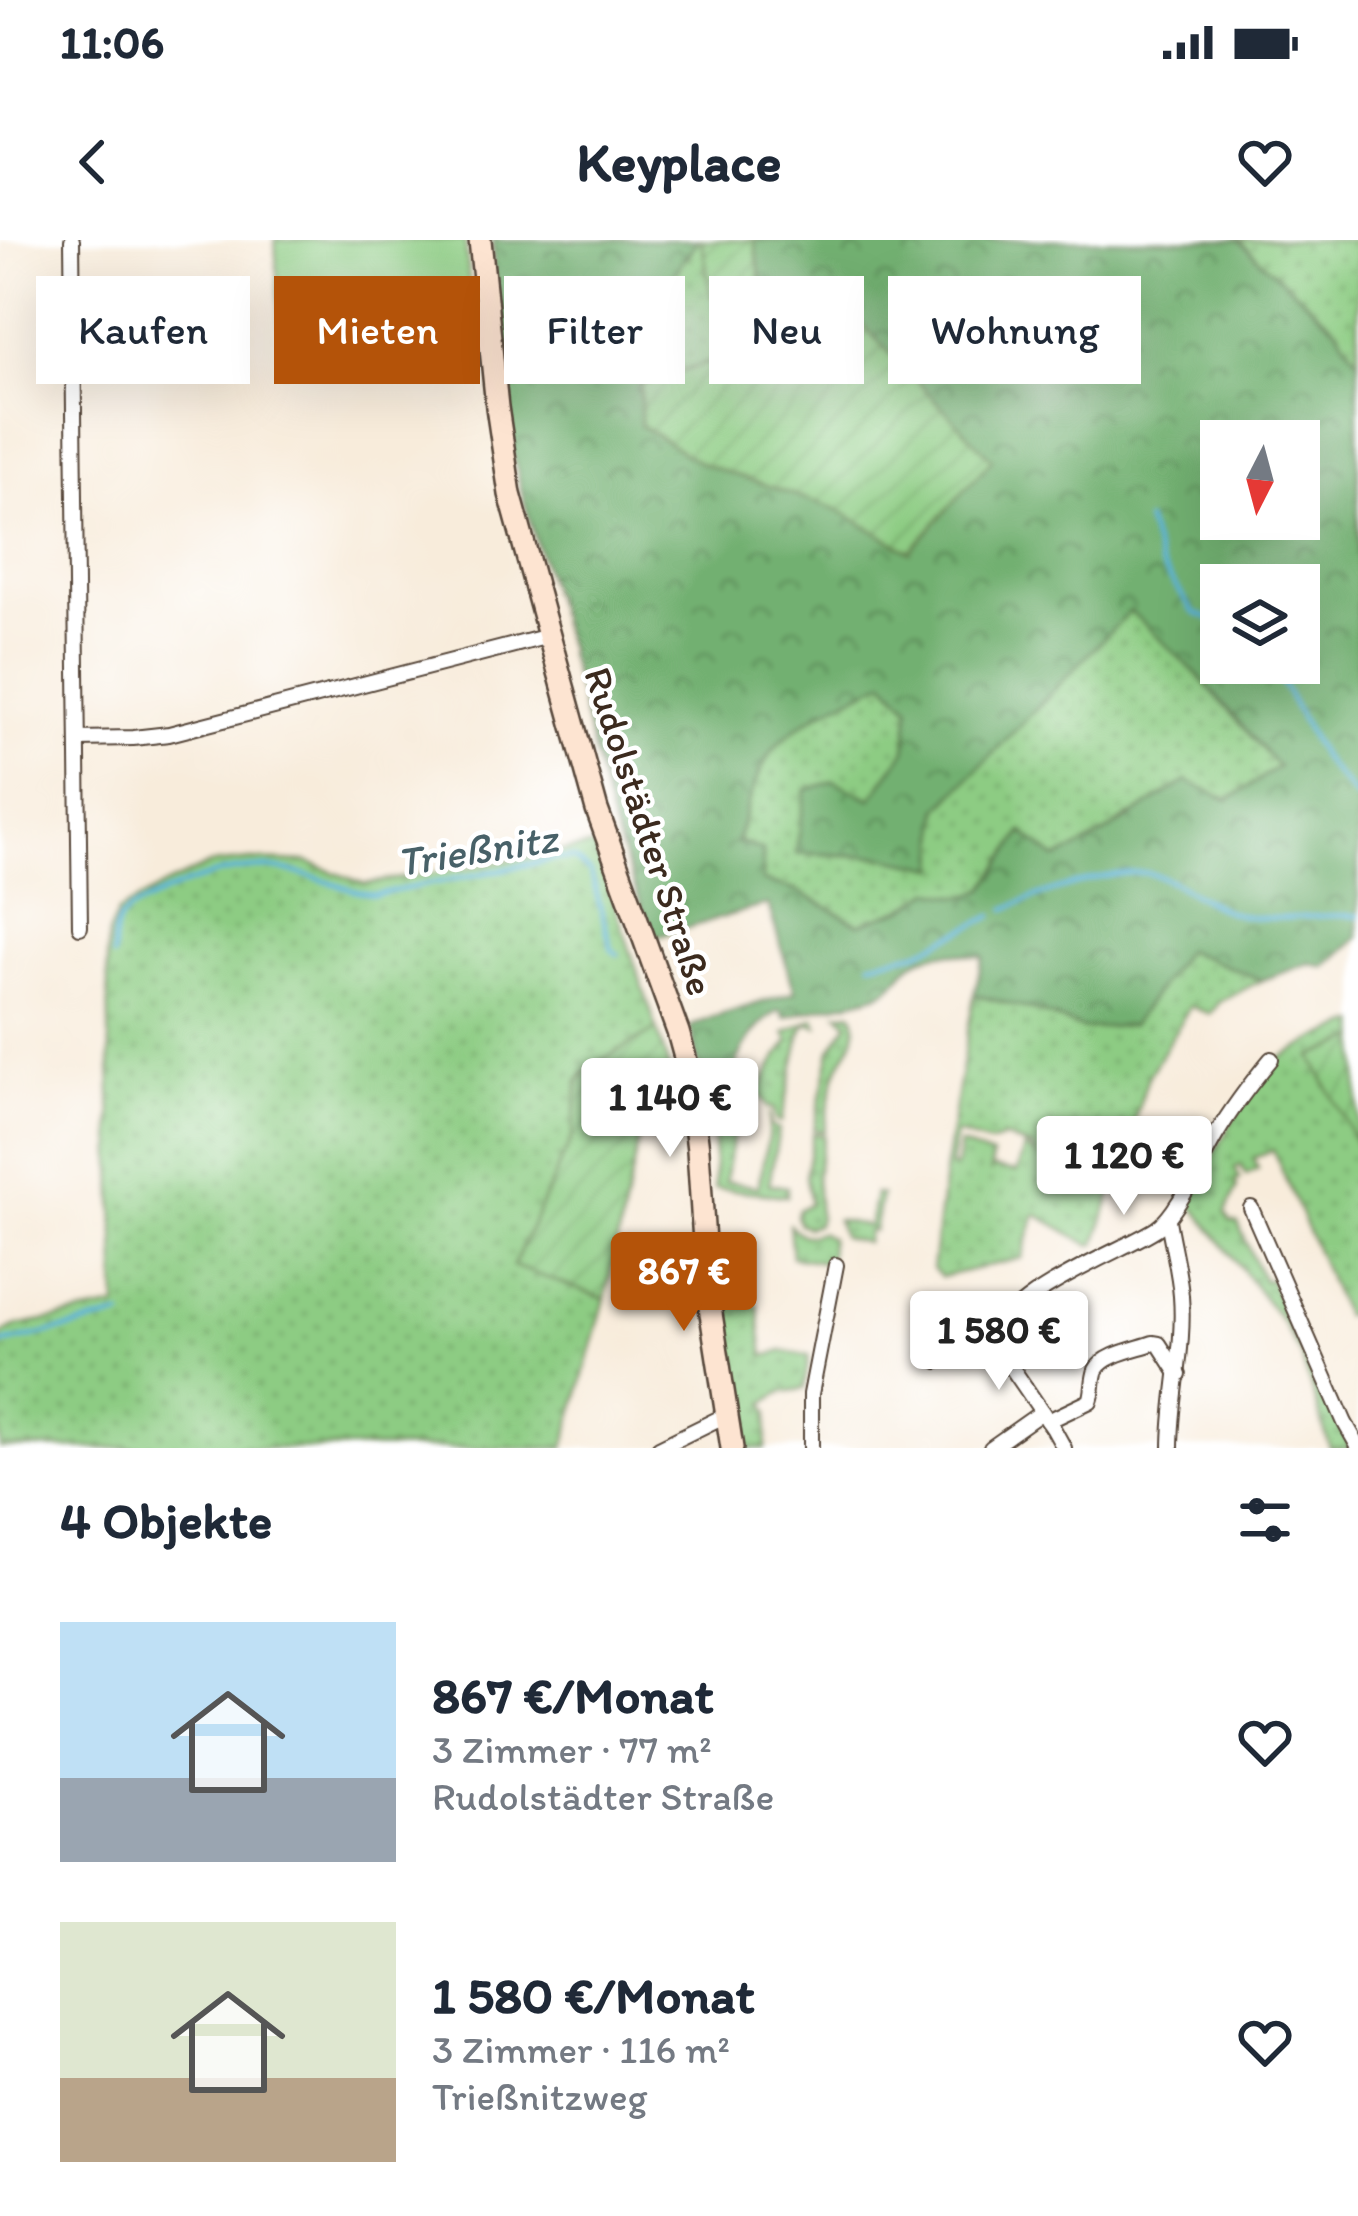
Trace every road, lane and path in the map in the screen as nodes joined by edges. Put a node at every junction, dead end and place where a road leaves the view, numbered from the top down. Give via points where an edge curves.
1 (72, 240) edge
2 (480, 240) edge
3 (549, 635) junction
4 (79, 739) junction
5 (80, 927) dead end
6 (1271, 1059) dead end
7 (1251, 1208) dead end
8 (1168, 1220) junction
9 (836, 1264) dead end
10 (997, 1346) junction
11 (938, 1361) dead end
12 (1179, 1376) junction
13 (726, 1415) junction
14 (1045, 1416) junction
15 (1358, 1446) edge
16 (659, 1448) edge
17 (732, 1448) edge
18 (811, 1448) edge
19 (991, 1448) edge
20 (1064, 1448) edge
21 (1171, 1448) edge

1 - 4 street
2 - 3 street, Rudolstädter Straße via 511,494
3 - 4 street via 184,730
3 - 13 street, Rudolstädter Straße via 597,810 689,1072
4 - 5 street
6 - 8 street
7 - 15 street
8 - 10 street via 1036,1295 998,1329
8 - 12 street via 1181,1294
9 - 18 street via 814,1378
10 - 11 street via 988,1334
10 - 14 street
12 - 14 street via 1153,1343 1103,1363 1090,1401
12 - 21 street
13 - 16 street
13 - 17 street, Rudolstädter Straße
14 - 19 street
14 - 20 street

